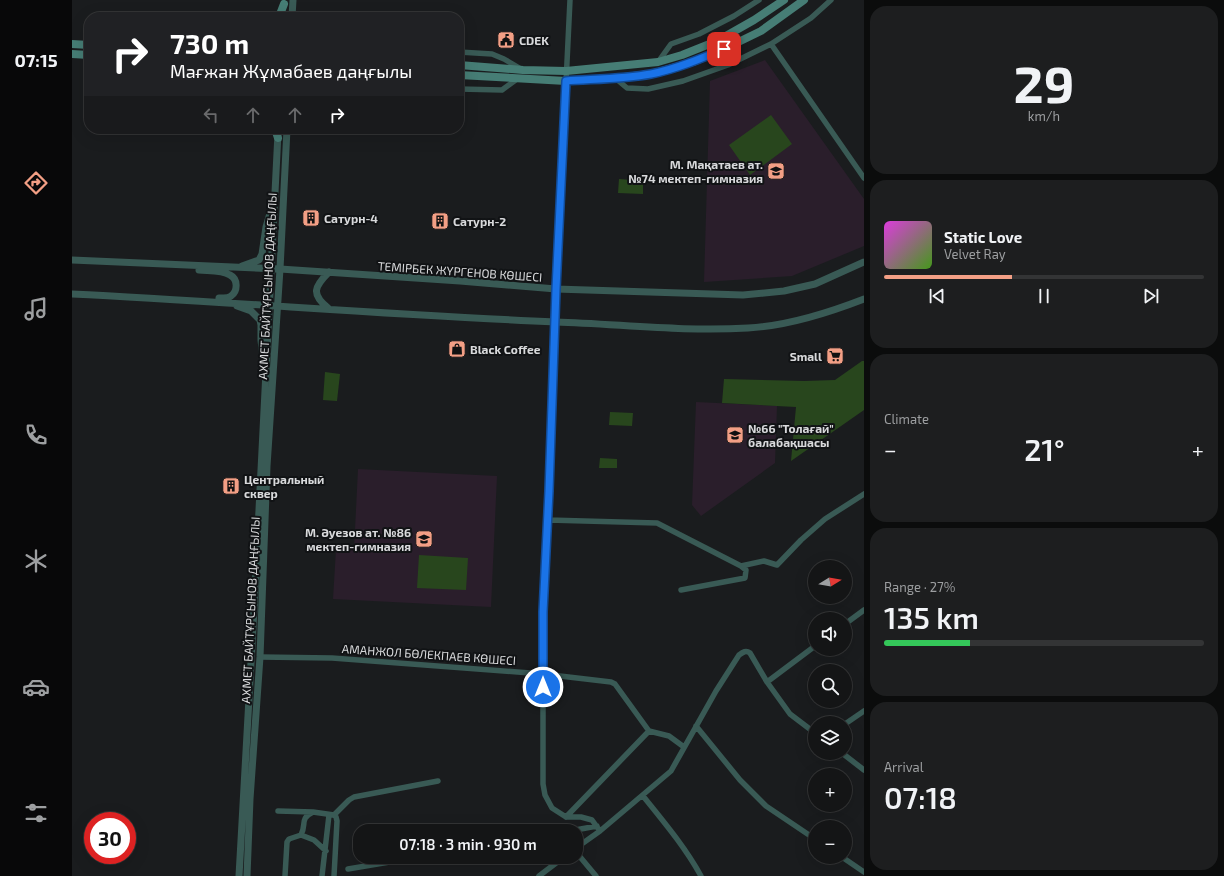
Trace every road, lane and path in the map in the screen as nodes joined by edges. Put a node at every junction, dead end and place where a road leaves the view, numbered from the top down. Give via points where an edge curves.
1 (293, 0) edge
2 (570, 0) edge
3 (760, 0) edge
4 (784, 0) edge
5 (804, 0) edge
6 (831, 0) edge
7 (284, 2) edge
8 (280, 12) edge
9 (283, 12) edge
10 (292, 12) edge
11 (72, 44) edge
12 (771, 44) junction
13 (84, 45) edge
14 (464, 52) edge
15 (72, 54) edge
16 (84, 55) edge
17 (658, 62) junction
18 (464, 65) edge
19 (523, 70) junction
20 (566, 71) junction
21 (464, 75) edge
22 (518, 78) junction
23 (615, 78) junction
24 (566, 81) junction
25 (464, 89) edge
26 (276, 134) edge
27 (278, 134) edge
28 (287, 134) edge
29 (278, 138) junction
30 (864, 178) edge
31 (275, 196) junction
32 (72, 260) edge
33 (864, 262) edge
34 (175, 264) junction
35 (239, 268) junction
36 (270, 269) junction
37 (280, 269) junction
38 (329, 272) junction
39 (556, 289) junction
40 (72, 294) edge
41 (170, 299) junction
42 (864, 299) edge
43 (228, 302) junction
44 (269, 305) junction
45 (278, 306) junction
46 (328, 308) junction
47 (555, 322) junction
48 (265, 378) junction
49 (864, 494) edge
50 (548, 520) junction
51 (261, 522) junction
52 (741, 566) junction
53 (680, 590) dead end
54 (864, 610) edge
55 (852, 619) edge
56 (808, 651) edge
57 (260, 657) junction
58 (543, 674) junction
59 (767, 682) junction
60 (864, 711) edge
61 (852, 719) edge
62 (696, 726) junction
63 (808, 727) edge
64 (648, 731) junction
65 (684, 747) junction
66 (851, 760) edge
67 (864, 770) edge
68 (438, 781) dead end
69 (643, 796) junction
70 (278, 811) dead end
71 (313, 812) junction
72 (331, 815) junction
73 (566, 817) junction
74 (599, 829) junction
75 (583, 830) edge
76 (808, 834) edge
77 (301, 835) junction
78 (583, 842) edge
79 (326, 851) junction
80 (583, 860) edge
81 (378, 864) edge
82 (555, 864) edge
83 (852, 864) edge
84 (348, 869) dead end
85 (864, 872) edge
86 (239, 876) edge
87 (247, 876) edge
88 (285, 876) edge
89 (322, 876) edge
90 (334, 876) edge
91 (539, 876) edge
92 (596, 876) edge
93 (701, 876) edge

1 - 10 street
2 - 20 street
3 - 17 street via 699,34 671,44
4 - 17 main road via 718,41
5 - 23 main road via 761,31 699,60 651,74
6 - 12 street via 811,18
7 - 8 main road
7 - 9 street
11 - 13 main road
12 - 23 street via 728,66 670,85 648,89 627,88
12 - 30 street
14 - 19 street via 492,54
15 - 16 main road
17 - 20 main road
18 - 19 main road
19 - 20 main road
20 - 24 street
21 - 22 main road
22 - 24 main road
22 - 25 street via 502,90
23 - 24 main road
24 - 39 street
26 - 29 main road
27 - 29 street, АХМЕТ БАЙТҰРСЫНОВ ДАҢҒЫЛЫ
28 - 37 street, АХМЕТ БАЙТҰРСЫНОВ ДАҢҒЫЛЫ
29 - 31 street, АХМЕТ БАЙТҰРСЫНОВ ДАҢҒЫЛЫ
31 - 35 street via 262,254 258,260
31 - 36 street, АХМЕТ БАЙТҰРСЫНОВ ДАҢҒЫЛЫ
32 - 34 street, ТЕМІРБЕК ЖҮРГЕНОВ КӨШЕСІ
33 - 39 street, ТЕМІРБЕК ЖҮРГЕНОВ КӨШЕСІ via 815,284 750,295
34 - 35 street, ТЕМІРБЕК ЖҮРГЕНОВ КӨШЕСІ
34 - 41 street via 187,269 231,275 236,280 236,290 232,296 226,298 177,296
35 - 36 street, ТЕМІРБЕК ЖҮРГЕНОВ КӨШЕСІ
36 - 37 street, ТЕМІРБЕК ЖҮРГЕНОВ КӨШЕСІ
36 - 44 street, АХМЕТ БАЙТҰРСЫНОВ ДАҢҒЫЛЫ
37 - 38 street, ТЕМІРБЕК ЖҮРГЕНОВ КӨШЕСІ
37 - 45 street, АХМЕТ БАЙТҰРСЫНОВ ДАҢҒЫЛЫ
38 - 39 street, ТЕМІРБЕК ЖҮРГЕНОВ КӨШЕСІ
38 - 46 street via 320,281 316,291 317,298
39 - 47 street
40 - 41 street
41 - 43 street
42 - 47 street via 790,322 749,328
43 - 44 street
43 - 48 street via 251,311 260,320
44 - 45 street
44 - 48 street, АХМЕТ БАЙТҰРСЫНОВ ДАҢҒЫЛЫ
45 - 46 street
45 - 51 street, АХМЕТ БАЙТҰРСЫНОВ ДАҢҒЫЛЫ
46 - 47 street
47 - 50 street
48 - 51 street, АХМЕТ БАЙТҰРСЫНОВ ДАҢҒЫЛЫ
49 - 52 street via 825,519 777,565 764,561
50 - 52 street via 657,523
50 - 58 street via 543,612
51 - 57 street, АХМЕТ БАЙТҰРСЫНОВ ДАҢҒЫЛЫ
51 - 86 street, АХМЕТ БАЙТҰРСЫНОВ ДАҢҒЫЛЫ
52 - 53 street via 746,570 745,578
54 - 55 street
56 - 59 street
57 - 58 street, АМАНЖОЛ БӨЛЕКПАЕВ КӨШЕСІ via 312,657
57 - 87 street, АХМЕТ БАЙТҰРСЫНОВ ДАҢҒЫЛЫ
58 - 64 street, АМАНЖОЛ БӨЛЕКПАЕВ КӨШЕСІ via 615,684
58 - 73 street via 543,784 552,808
59 - 62 street via 750,653 743,652
59 - 63 street via 790,714
60 - 61 street
62 - 65 street
62 - 76 street via 740,780 766,806
64 - 65 street via 669,736
64 - 73 street
65 - 69 street via 672,772
66 - 67 street
68 - 72 street via 354,797
69 - 74 street
69 - 93 street via 690,856
70 - 71 street
71 - 72 street
71 - 77 street via 306,815 303,820
72 - 79 street
72 - 90 street via 336,817 337,821
73 - 74 street via 588,818
74 - 75 street
74 - 78 street
77 - 79 street via 314,840
77 - 88 street via 287,842
79 - 89 street
80 - 92 street
81 - 84 street
82 - 91 street
83 - 85 street

